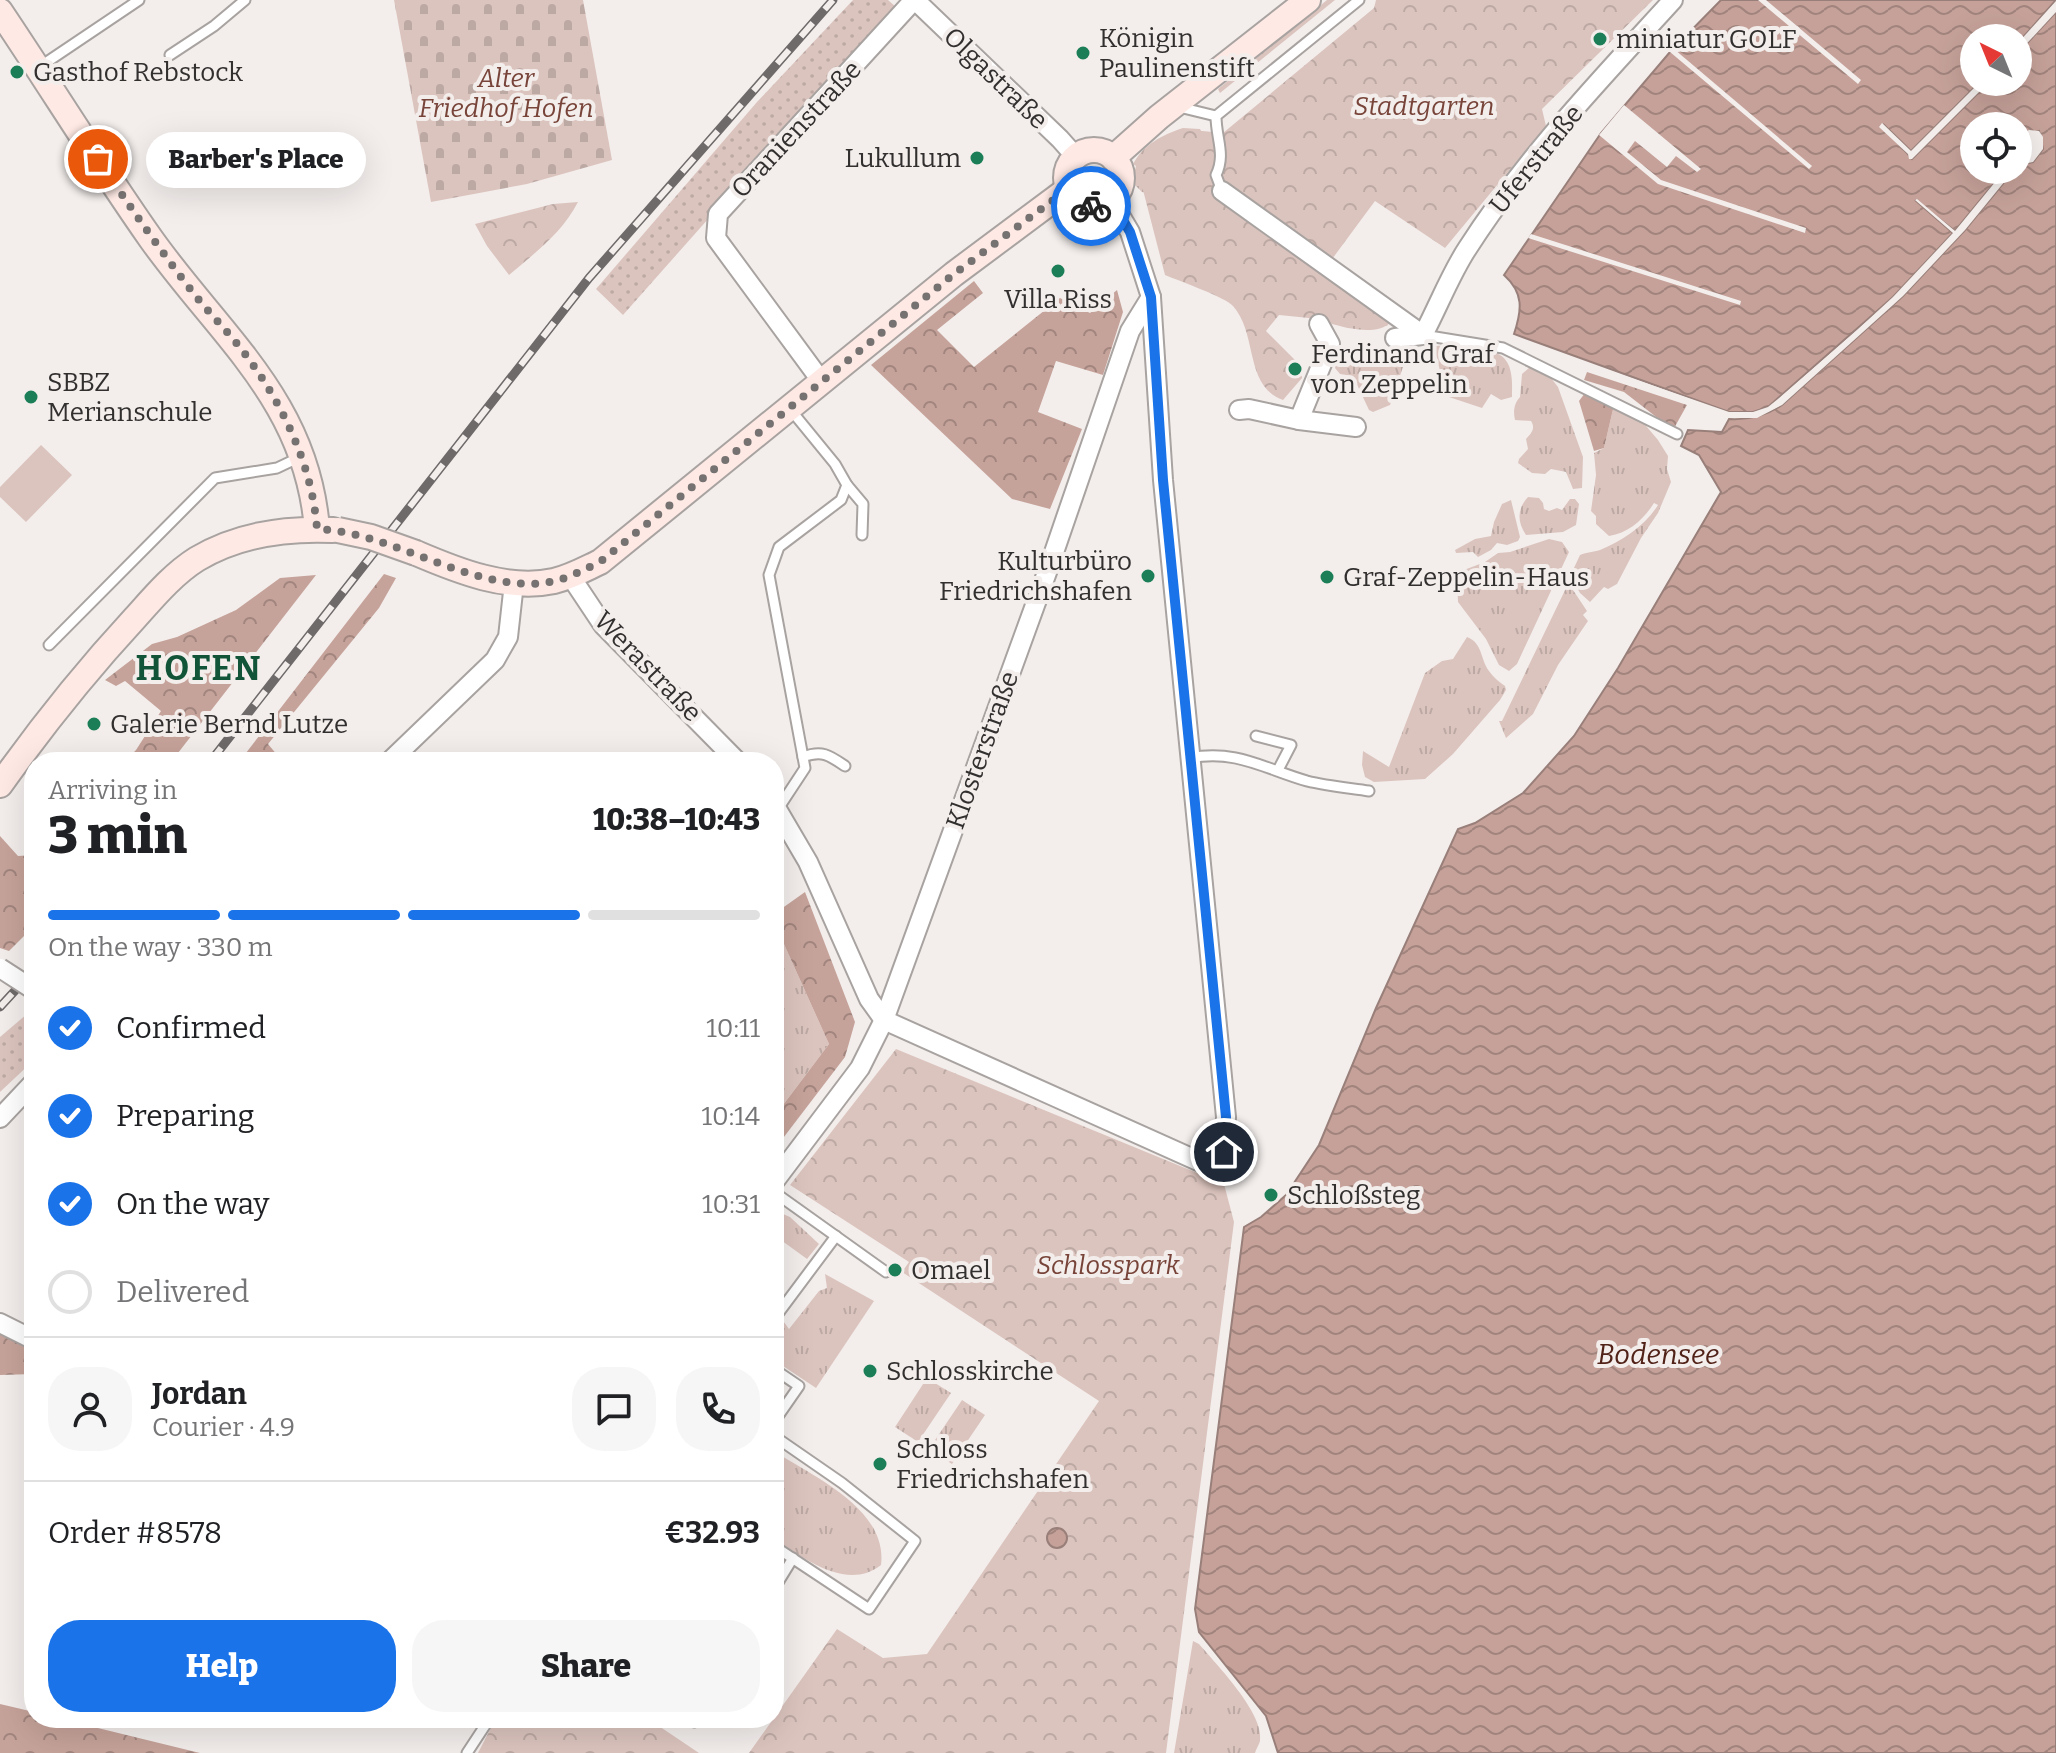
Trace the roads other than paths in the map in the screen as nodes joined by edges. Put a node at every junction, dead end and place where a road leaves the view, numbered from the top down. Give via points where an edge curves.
1 (139, 0) edge
2 (245, 0) edge
3 (915, 0) edge
4 (1308, 0) edge
5 (1359, 0) edge
6 (1673, 0) edge
7 (0, 11) edge
8 (170, 55) dead end
9 (38, 68) junction
10 (1176, 106) junction
11 (1216, 116) junction
12 (1076, 157) junction
13 (1113, 158) junction
14 (1068, 189) junction
15 (1222, 191) joint
16 (1111, 200) junction
17 (1151, 297) junction
18 (1319, 324) dead end
19 (1423, 335) junction
20 (1395, 338) dead end
21 (818, 377) junction
22 (790, 409) junction
23 (1239, 410) dead end
24 (1299, 420) junction
25 (1356, 427) dead end
26 (1677, 434) dead end
27 (301, 457) junction
28 (847, 485) junction
29 (328, 530) junction
30 (862, 535) dead end
31 (571, 577) junction
32 (514, 583) junction
33 (49, 645) dead end
34 (1256, 736) dead end
35 (399, 752) edge
36 (728, 752) edge
37 (803, 757) junction
38 (1190, 758) junction
39 (845, 766) dead end
40 (1278, 770) junction
41 (0, 785) edge
42 (1369, 791) dead end
43 (784, 796) edge
44 (784, 821) edge
45 (0, 968) edge
46 (24, 984) edge
47 (884, 1020) junction
48 (24, 1093) edge
49 (0, 1118) edge
50 (784, 1169) edge
51 (784, 1199) edge
52 (836, 1236) junction
53 (886, 1272) dead end
54 (784, 1306) edge
55 (0, 1323) edge
56 (24, 1335) edge
57 (784, 1376) edge
58 (784, 1408) edge
59 (784, 1443) edge
60 (784, 1552) edge
61 (793, 1558) junction
62 (784, 1573) edge
63 (483, 1728) edge
64 (467, 1753) edge

1 - 9 lane
2 - 8 lane
3 - 12 street, Olgastraße
3 - 21 street, Oranienstraße via 718,214 716,238
4 - 10 main road
5 - 11 lane
6 - 19 street, Uferstraße via 1596,84 1485,222
7 - 9 main road
9 - 27 main road via 152,240 260,375
10 - 11 lane
10 - 13 main road
11 - 15 lane via 1222,162 1216,175
12 - 13 main road via 1094,150
12 - 14 main road via 1067,174
13 - 16 main road via 1122,175
14 - 16 main road via 1084,205
14 - 21 main road
15 - 19 street
16 - 17 street via 1130,232
17 - 38 street via 1157,419
17 - 47 street, Klosterstraße via 1130,331
18 - 24 street via 1330,344
19 - 20 street
19 - 26 lane via 1503,348
21 - 22 main road
22 - 28 lane
22 - 31 main road via 740,441 600,562
23 - 24 street
24 - 25 street
27 - 29 main road
27 - 33 lane via 277,468 215,478
28 - 30 lane via 863,504
28 - 37 lane via 841,500 779,547 769,575
29 - 32 main road, bridge via 371,537 468,573
29 - 41 main road via 272,533 196,559 101,654
31 - 32 main road
31 - 36 street, Werastraße via 603,625
32 - 35 street via 508,637 495,660
34 - 40 lane via 1291,745
37 - 39 lane via 826,753
37 - 43 lane via 805,768
38 - 40 lane via 1209,754 1246,759
38 - 47 street via 1226,1117 1224,1152 1198,1161
40 - 42 lane via 1307,781
44 - 47 street
45 - 46 street, bridge
47 - 50 street, Klosterstraße via 860,1068
48 - 49 street
51 - 52 lane
52 - 53 lane
52 - 54 lane
55 - 56 street
57 - 58 lane via 799,1386
59 - 61 lane via 915,1541 869,1609
60 - 61 lane
61 - 62 lane
63 - 64 lane

